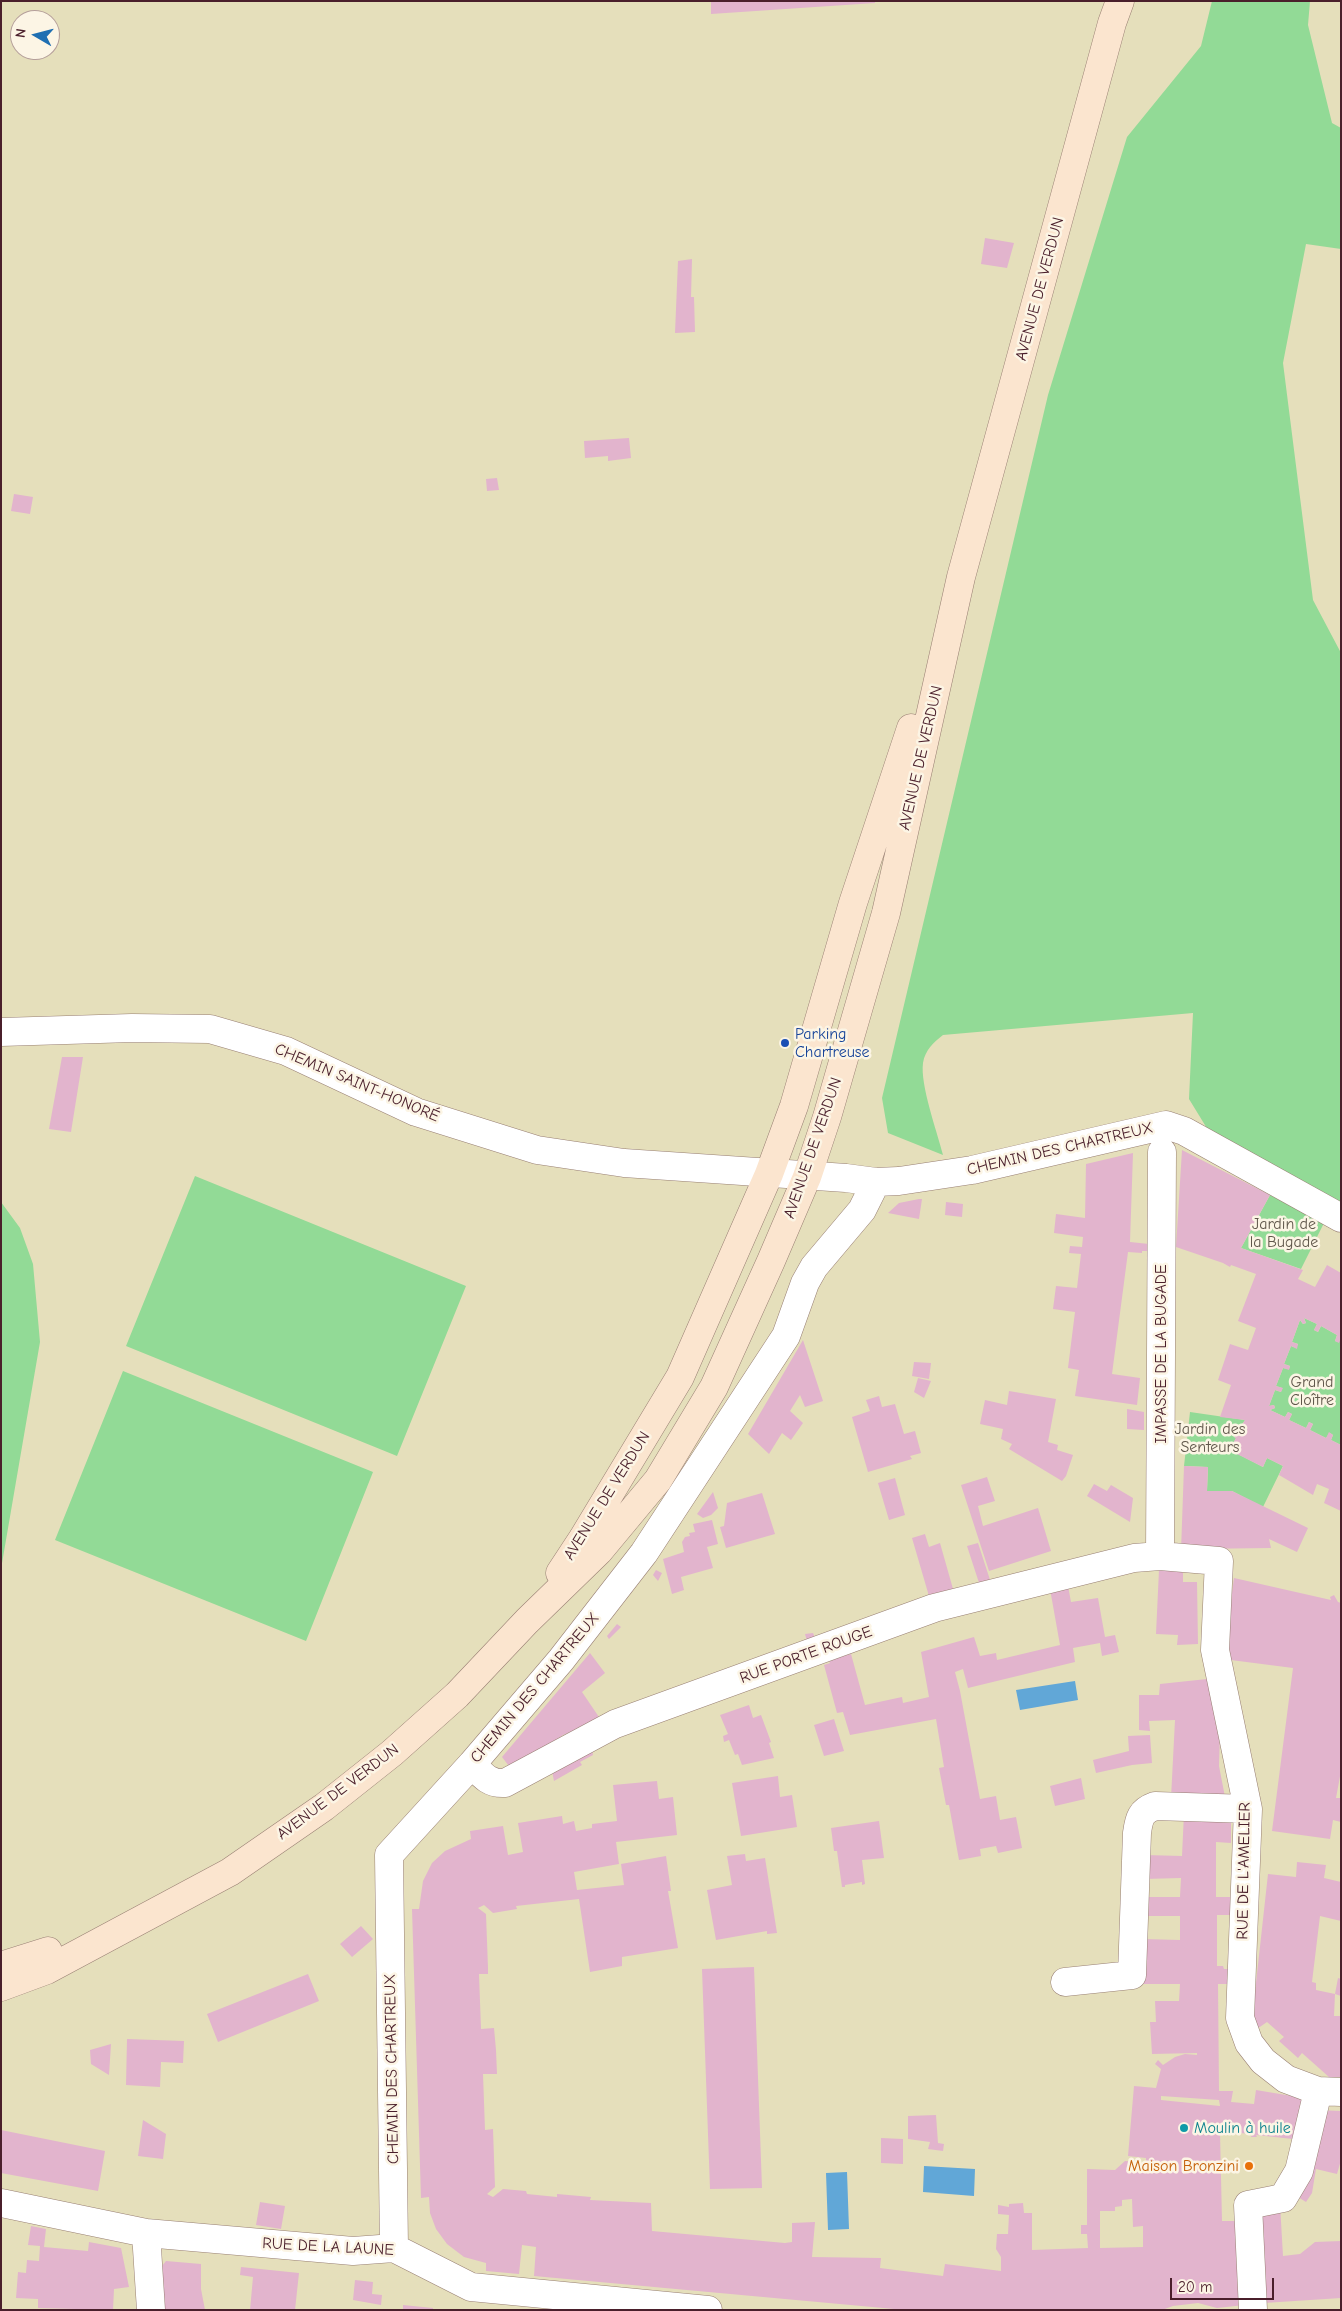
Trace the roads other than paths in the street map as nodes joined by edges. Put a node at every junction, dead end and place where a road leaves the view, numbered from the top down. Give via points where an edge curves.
1 (1120, 1) edge
2 (962, 578) junction
3 (1, 1032) edge
4 (1162, 1152) dead end
5 (769, 1174) junction
6 (807, 1177) junction
7 (876, 1182) junction
8 (1341, 1218) edge
9 (1160, 1556) junction
10 (527, 1621) junction
11 (472, 1764) junction
12 (1248, 1809) junction
13 (123, 1928) junction
14 (1, 1966) edge
15 (1065, 1982) dead end
16 (1, 1987) edge
17 (1329, 2092) edge
18 (1, 2203) edge
19 (146, 2233) junction
20 (394, 2248) junction
21 (151, 2310) edge
22 (708, 2310) edge
23 (1253, 2310) edge

1 - 2 main road, AVENUE DE VERDUN
2 - 5 main road, AVENUE DE VERDUN via 853,903 794,1106
2 - 6 main road, AVENUE DE VERDUN via 886,912
3 - 5 street, CHEMIN SAINT-HONORÉ via 210,1029 286,1051 416,1112 537,1150 624,1163
4 - 9 street, IMPASSE DE LA BUGADE
5 - 6 street, CHEMIN DES CHARTREUX
5 - 10 main road, AVENUE DE VERDUN via 680,1377 583,1538
6 - 7 street, CHEMIN DES CHARTREUX
6 - 10 main road, AVENUE DE VERDUN via 714,1387 658,1480 599,1551
7 - 8 street, CHEMIN DES CHARTREUX via 972,1170 1166,1125 1184,1131
7 - 11 street, CHEMIN DES CHARTREUX via 862,1210 814,1267 786,1336 644,1553 561,1660
9 - 11 street, RUE PORTE ROUGE via 1134,1558 934,1608 615,1724 506,1782 494,1783
9 - 12 street, RUE DE L'AMELIER via 1218,1561 1215,1650
10 - 13 main road, AVENUE DE VERDUN via 457,1695 324,1807 230,1872
11 - 20 street, CHEMIN DES CHARTREUX via 389,1855
12 - 15 street via 1156,1806 1145,1810 1139,1818 1137,1833 1132,1975
12 - 17 street, RUE DE L'AMELIER via 1240,2018 1249,2043 1263,2061 1286,2079
13 - 14 main road, AVENUE DE VERDUN
13 - 16 main road, AVENUE DE VERDUN via 47,1970
17 - 23 street via 1299,2171 1283,2198 1248,2205
18 - 19 street, RUE DE LA LAUNE
19 - 20 street, RUE DE LA LAUNE via 353,2252
19 - 21 street
20 - 22 street, RUE DE LA LAUNE via 471,2287

